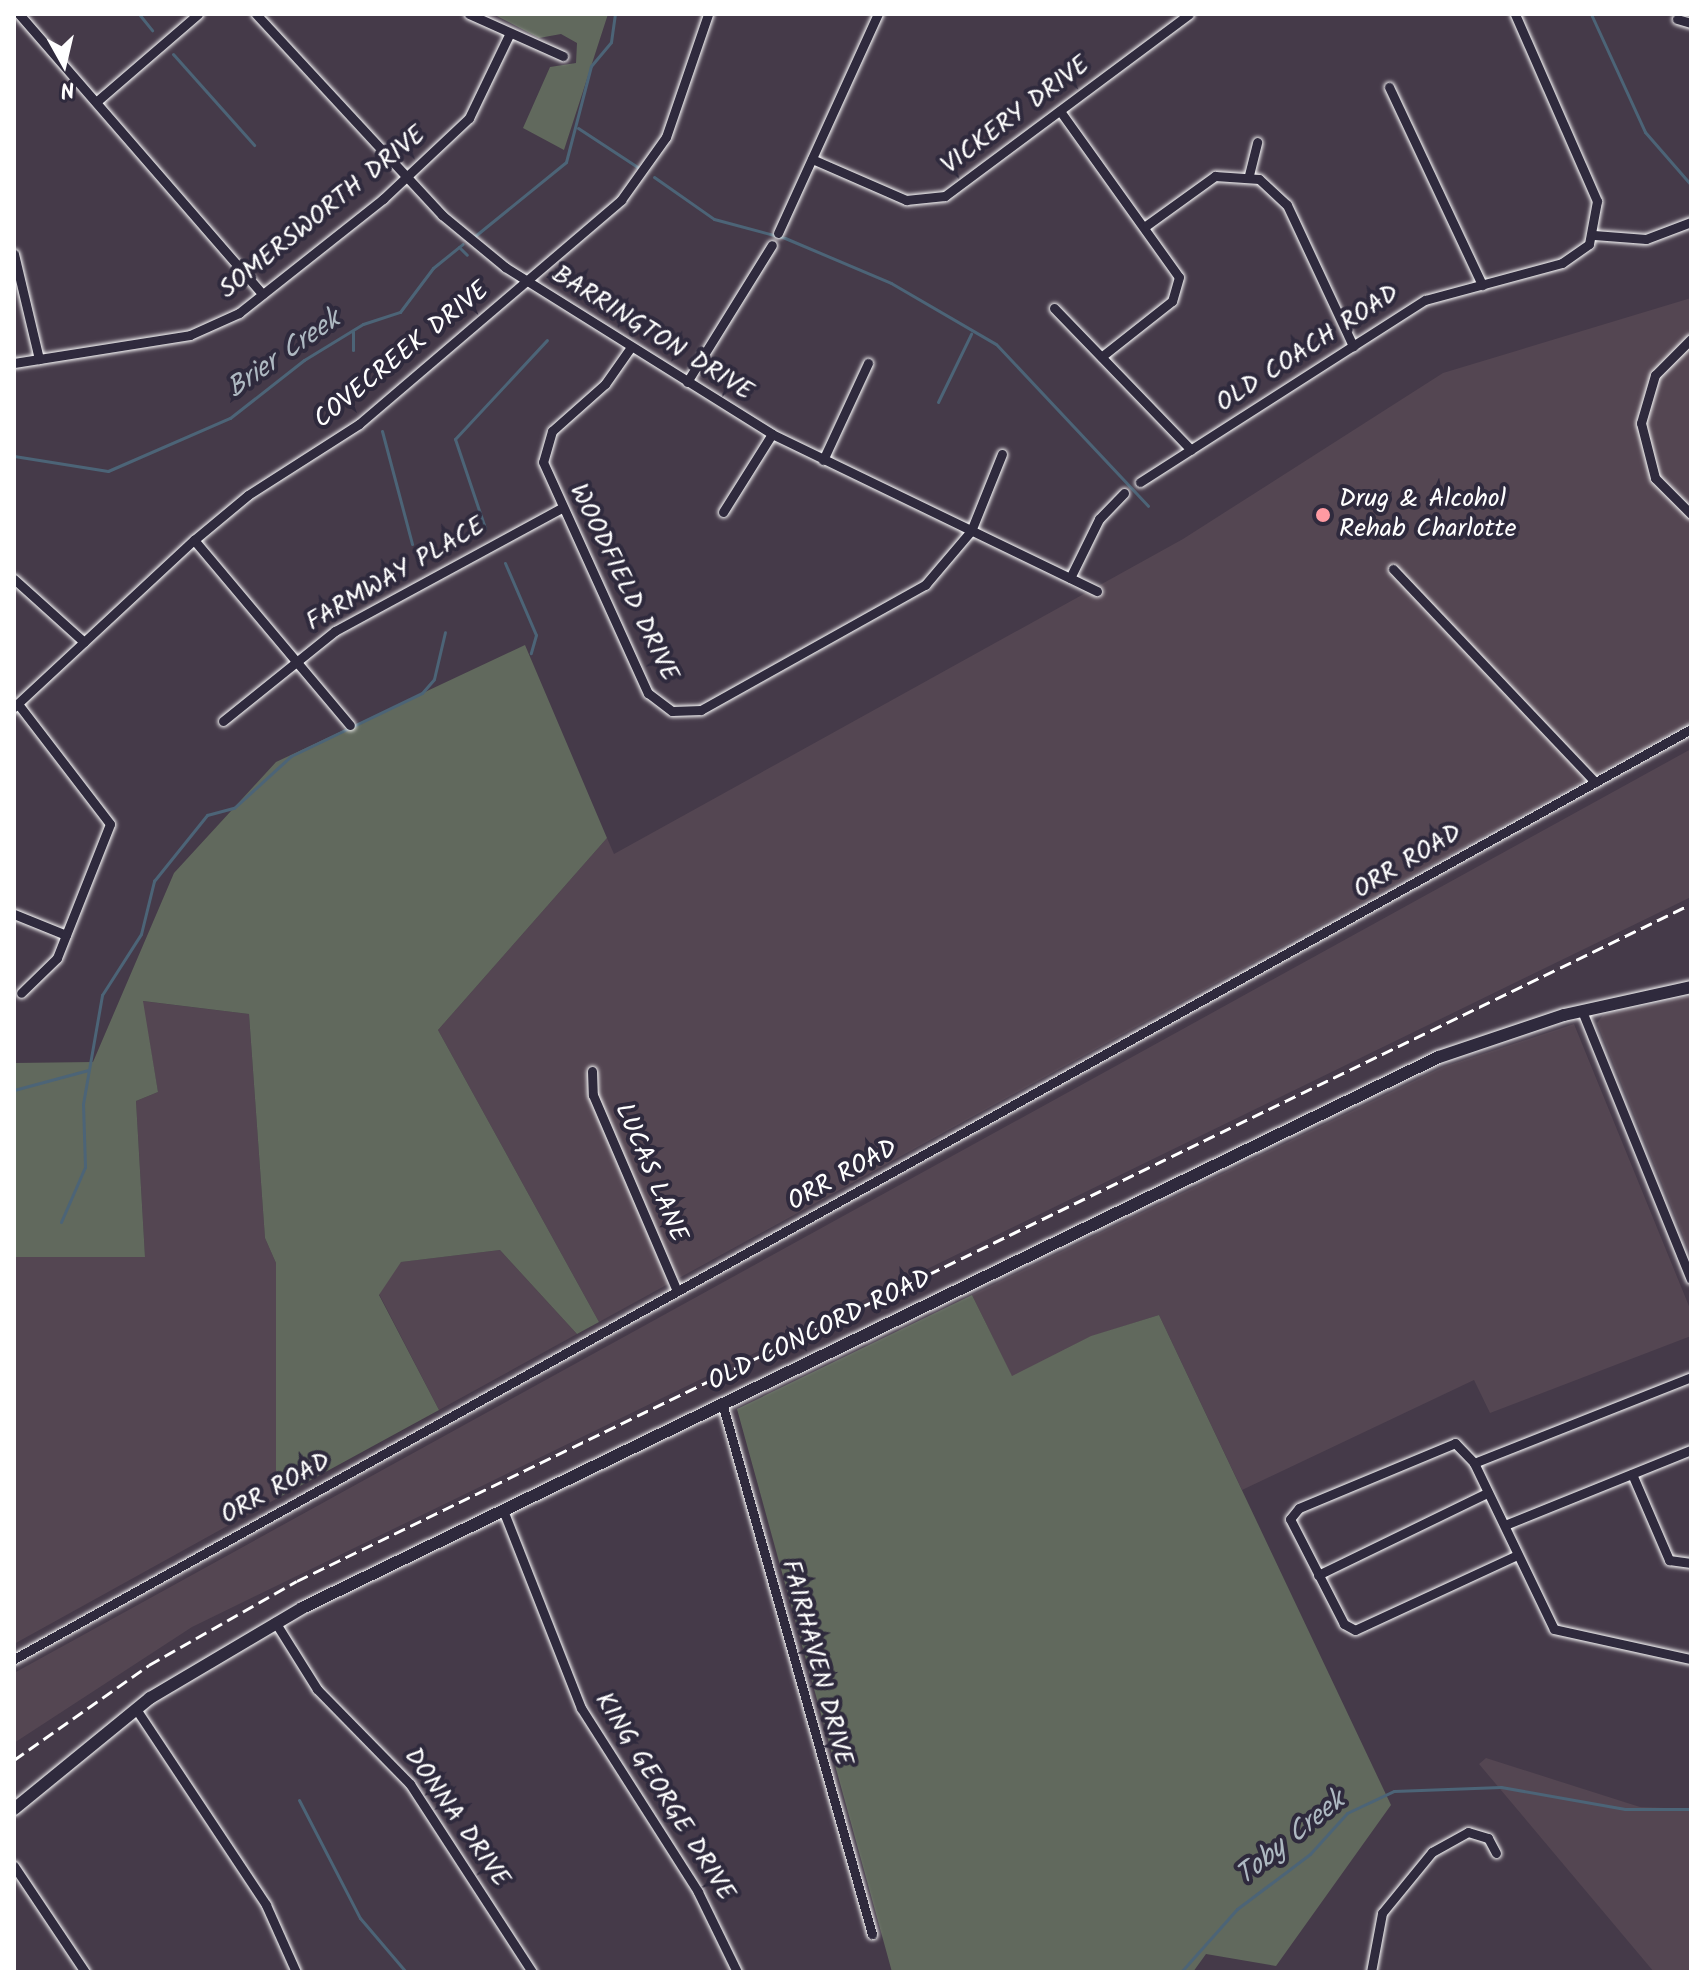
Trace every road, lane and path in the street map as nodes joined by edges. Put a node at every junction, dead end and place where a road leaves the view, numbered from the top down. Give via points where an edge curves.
1 (19, 14) edge
2 (198, 14) edge
3 (256, 14) edge
4 (469, 14) edge
5 (708, 14) edge
6 (878, 14) edge
7 (1189, 14) edge
8 (1515, 14) edge
9 (1677, 19) dead end
10 (1691, 23) edge
11 (509, 35) junction
12 (563, 56) dead end
13 (1389, 87) dead end
14 (96, 102) junction
15 (1060, 111) junction
16 (1257, 142) dead end
17 (812, 159) junction
18 (1249, 175) junction
19 (407, 178) junction
20 (1691, 222) edge
21 (1147, 225) junction
22 (778, 233) dead end
23 (1594, 235) junction
24 (772, 245) dead end
25 (14, 254) edge
26 (527, 281) junction
27 (1482, 285) junction
28 (262, 294) junction
29 (1054, 308) dead end
30 (1691, 339) edge
31 (1353, 346) junction
32 (631, 347) junction
33 (1101, 357) junction
34 (39, 359) junction
35 (14, 363) edge
36 (868, 363) dead end
37 (687, 382) junction
38 (772, 434) junction
39 (1191, 450) junction
40 (1002, 454) dead end
41 (823, 460) junction
42 (1140, 482) dead end
43 (1124, 493) dead end
44 (562, 508) junction
45 (723, 512) dead end
46 (1691, 514) edge
47 (971, 531) junction
48 (194, 540) junction
49 (1393, 569) dead end
50 (1070, 578) junction
51 (14, 579) edge
52 (1097, 591) dead end
53 (84, 642) junction
54 (297, 661) junction
55 (16, 705) edge
56 (223, 721) dead end
57 (350, 725) dead end
58 (1691, 729) edge
59 (1595, 782) junction
60 (14, 914) edge
61 (66, 935) junction
62 (1691, 987) edge
63 (21, 993) dead end
64 (1582, 1011) junction
65 (592, 1071) dead end
66 (1691, 1279) edge
67 (677, 1291) junction
68 (1691, 1377) edge
69 (722, 1403) junction
70 (1691, 1450) edge
71 (1474, 1463) junction
72 (1632, 1474) junction
73 (1487, 1493) junction
74 (503, 1510) junction
75 (1505, 1525) junction
76 (1515, 1556) junction
77 (1691, 1563) edge
78 (1318, 1575) junction
79 (275, 1622) junction
80 (14, 1659) edge
81 (1691, 1659) edge
82 (136, 1709) junction
83 (14, 1809) edge
84 (1496, 1853) dead end
85 (14, 1866) edge
86 (872, 1934) dead end
87 (85, 1972) edge
88 (296, 1972) edge
89 (532, 1972) edge
90 (737, 1972) edge
91 (1371, 1972) edge

1 - 14 street
2 - 14 street
3 - 19 street, BARRINGTON DRIVE
4 - 11 street
5 - 26 street, COVECREEK DRIVE via 649,168
6 - 17 street
7 - 15 street, VICKERY DRIVE
8 - 23 street via 1595,195
9 - 10 street
11 - 12 street
11 - 19 street, SOMERSWORTH DRIVE via 469,118
13 - 27 street
14 - 28 street
15 - 17 street, VICKERY DRIVE via 933,200 893,197
15 - 21 street
16 - 18 street
17 - 22 street
18 - 21 street via 1203,182
18 - 31 street via 1284,199
19 - 26 street, BARRINGTON DRIVE via 469,240
19 - 28 street, SOMERSWORTH DRIVE
20 - 23 street via 1646,239
21 - 33 street via 1177,269 1177,293
23 - 27 street, OLD COACH ROAD via 1572,259
24 - 37 street
25 - 34 street
26 - 32 street, BARRINGTON DRIVE
26 - 48 street, COVECREEK DRIVE via 359,424 248,495
27 - 31 street, OLD COACH ROAD via 1425,300
28 - 34 street, SOMERSWORTH DRIVE via 190,335
29 - 33 street
30 - 46 street via 1655,375 1641,423 1655,478
31 - 39 street, OLD COACH ROAD
32 - 37 street, BARRINGTON DRIVE
32 - 44 street, WOODFIELD DRIVE via 605,384 546,441 543,462
33 - 39 street
34 - 35 street, SOMERSWORTH DRIVE
36 - 41 street
37 - 38 street, BARRINGTON DRIVE
38 - 41 street, BARRINGTON DRIVE
38 - 45 street
39 - 42 street, OLD COACH ROAD
40 - 47 street, WOODFIELD DRIVE
41 - 47 street, BARRINGTON DRIVE
43 - 50 street via 1099,519
44 - 47 street, WOODFIELD DRIVE via 648,693 666,708 689,713 907,597
44 - 54 street, FARMWAY PLACE via 356,618
47 - 50 street, BARRINGTON DRIVE
48 - 53 street, COVECREEK DRIVE
48 - 54 street
49 - 59 street
50 - 52 street, BARRINGTON DRIVE
51 - 53 street
53 - 55 street, COVECREEK DRIVE
54 - 56 street, FARMWAY PLACE
54 - 57 street
55 - 61 street via 110,824
58 - 59 street, ORR ROAD
59 - 67 street, ORR ROAD
60 - 61 street
61 - 63 street via 47,975
62 - 64 street, OLD CONCORD ROAD
64 - 66 street
64 - 69 street, OLD CONCORD ROAD via 1439,1057
65 - 67 street, LUCAS LANE via 593,1095
67 - 80 street, ORR ROAD
68 - 71 street
69 - 74 street, OLD CONCORD ROAD
69 - 86 street, FAIRHAVEN DRIVE
70 - 72 street
71 - 73 street
71 - 78 street via 1464,1448 1447,1444 1299,1508 1291,1524
72 - 75 street
72 - 77 street via 1669,1560
73 - 75 street
73 - 78 street
74 - 79 street, OLD CONCORD ROAD
74 - 90 street, KING GEORGE DRIVE via 581,1708 698,1892
75 - 76 street
76 - 78 street via 1363,1630 1344,1624
76 - 81 street via 1554,1629
79 - 82 street, OLD CONCORD ROAD
79 - 89 street, DONNA DRIVE via 317,1689 410,1784
82 - 83 street, OLD CONCORD ROAD
82 - 88 street via 266,1905
84 - 91 street via 1488,1838 1468,1832 1432,1852 1382,1913
85 - 87 street

